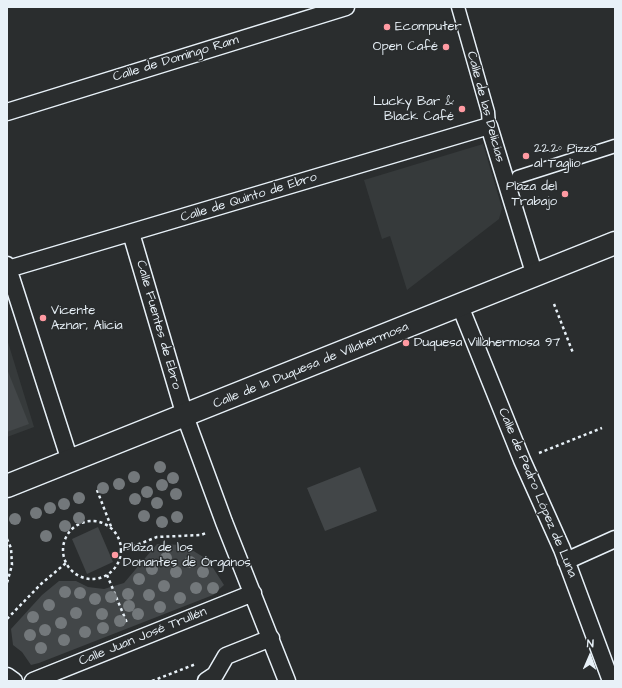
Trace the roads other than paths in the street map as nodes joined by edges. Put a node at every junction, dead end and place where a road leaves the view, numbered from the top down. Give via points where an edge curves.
1 (346, 7) edge
2 (458, 7) edge
3 (7, 112) edge
4 (489, 126) junction
5 (615, 146) edge
6 (518, 177) dead end
7 (131, 233) junction
8 (615, 243) edge
9 (8, 267) edge
10 (535, 276) junction
11 (460, 306) junction
12 (185, 416) junction
13 (70, 461) junction
14 (7, 486) edge
15 (615, 539) edge
16 (566, 561) junction
17 (253, 593) junction
18 (270, 638) junction
19 (7, 676) edge
20 (14, 681) edge
21 (33, 681) edge
22 (206, 681) edge
23 (287, 681) edge
24 (611, 681) edge

1 - 3 street, Calle de Domingo Ram
2 - 4 street, Calle de las Delicias via 488,112
4 - 7 street, Calle de Quinto de Ebro
4 - 10 street, Calle de las Delicias
5 - 6 street
7 - 9 street, Calle de Quinto de Ebro
7 - 12 street, Calle Fuentes de Ebro
8 - 10 main road, Calle de la Duquesa de Villahermosa
9 - 13 street
10 - 11 main road, Calle de la Duquesa de Villahermosa
11 - 12 main road, Calle de la Duquesa de Villahermosa
11 - 16 street, Calle de Pedro López de Luna
12 - 13 main road, Calle de la Duquesa de Villahermosa
12 - 17 street, Calle Fuentes de Ebro
13 - 14 main road, Calle de la Duquesa de Villahermosa
15 - 16 street
16 - 24 street, Calle de Pedro López de Luna
17 - 18 street, Calle Fuentes de Ebro
17 - 21 street, Calle Juan José Trullén
18 - 22 street via 226,656 215,675
18 - 23 street, Calle Fuentes de Ebro
19 - 20 street

